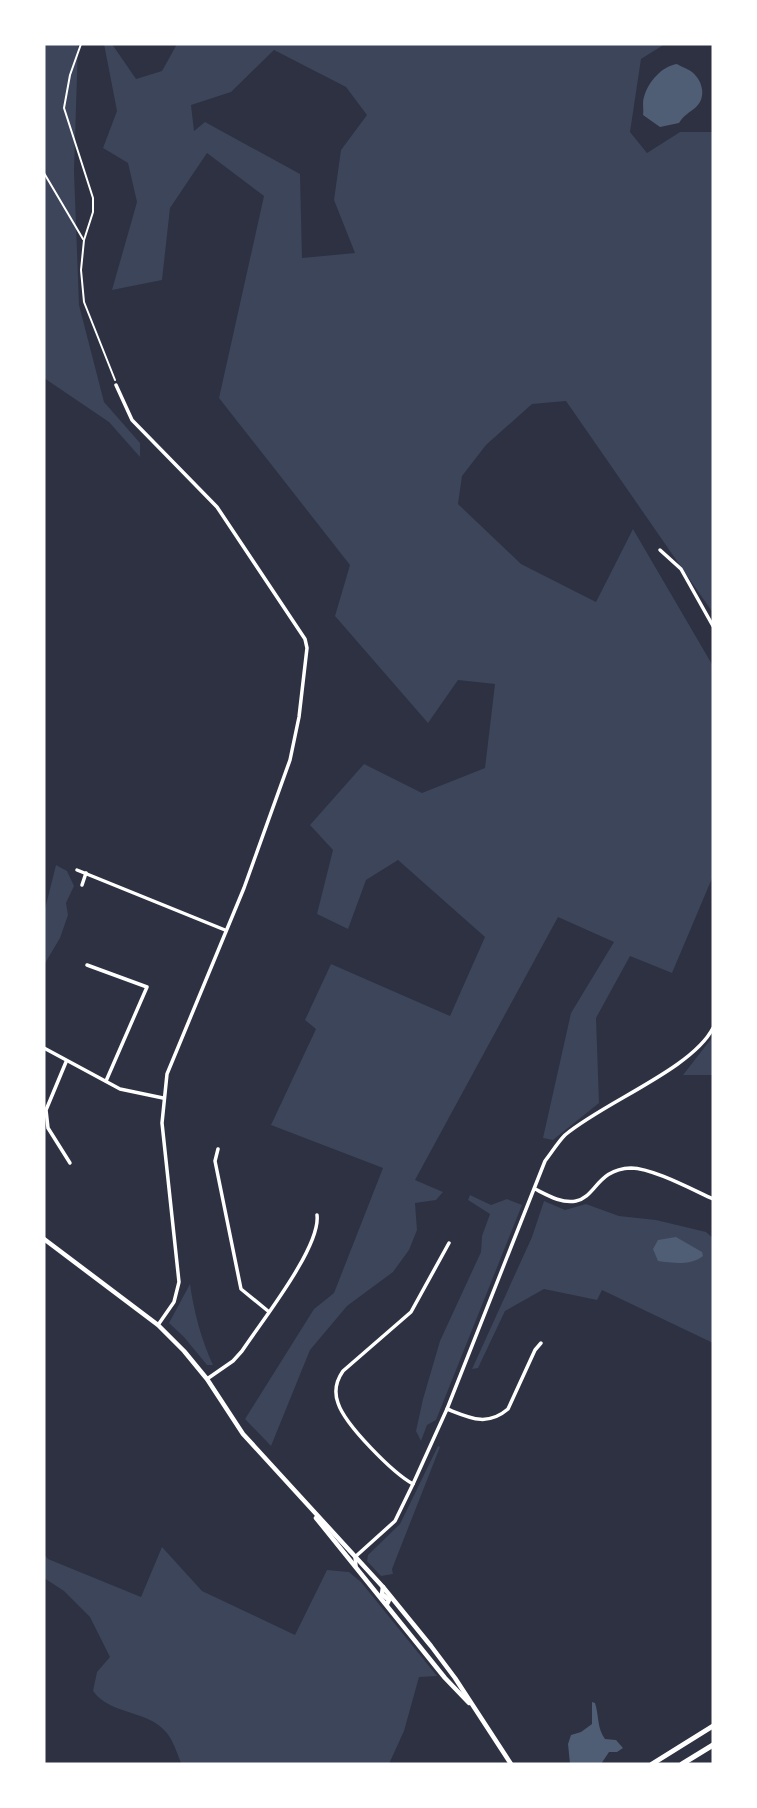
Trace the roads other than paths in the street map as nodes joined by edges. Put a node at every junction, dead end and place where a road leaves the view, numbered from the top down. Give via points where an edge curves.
1 (116, 385) road end
2 (660, 550) dead end
3 (713, 626) edge
4 (77, 870) dead end
5 (86, 873) junction
6 (82, 885) dead end
7 (225, 930) junction
8 (87, 965) dead end
9 (713, 1028) edge
10 (44, 1048) edge
11 (66, 1062) junction
12 (106, 1081) junction
13 (163, 1098) junction
14 (218, 1149) dead end
15 (71, 1163) dead end
16 (535, 1189) junction
17 (713, 1199) edge
18 (317, 1215) dead end
19 (44, 1239) edge
20 (449, 1243) dead end
21 (268, 1311) junction
22 (158, 1325) junction
23 (541, 1343) dead end
24 (207, 1379) junction
25 (447, 1409) junction
26 (414, 1484) junction
27 (306, 1504) junction
28 (355, 1557) junction
29 (356, 1568) junction
30 (383, 1587) junction
31 (387, 1604) junction
32 (430, 1658) junction
33 (441, 1659) junction
34 (479, 1714) junction
35 (713, 1726) edge
36 (713, 1745) edge
37 (511, 1764) edge
38 (652, 1764) edge
39 (682, 1764) edge

1 - 7 street via 132,420 217,508 305,639 299,717 290,760
2 - 3 street via 685,575
4 - 5 street
5 - 6 street
5 - 7 street
7 - 13 street via 167,1074
8 - 12 street via 147,987
9 - 16 street via 698,1050 564,1136 545,1161
10 - 11 street
11 - 12 street
11 - 15 street via 46,1110 48,1128
12 - 13 street via 120,1089
13 - 22 street via 179,1282 174,1302
14 - 21 street via 215,1161 241,1289
16 - 17 street via 558,1200 578,1201 602,1177 630,1168 644,1169
16 - 25 street
18 - 21 street via 307,1253
19 - 22 street
20 - 26 street via 411,1312 343,1371 336,1388 342,1412 390,1468
21 - 24 street via 242,1351
22 - 24 street
23 - 25 street via 508,1409 500,1416 476,1420
24 - 27 street via 232,1420
25 - 26 street
26 - 28 street via 395,1521
27 - 28 street
27 - 29 street
28 - 29 street
28 - 30 street
29 - 31 street
30 - 31 street
30 - 33 street
31 - 32 street
32 - 33 street
32 - 34 street
33 - 34 street
34 - 37 street
35 - 38 main road
36 - 39 main road

